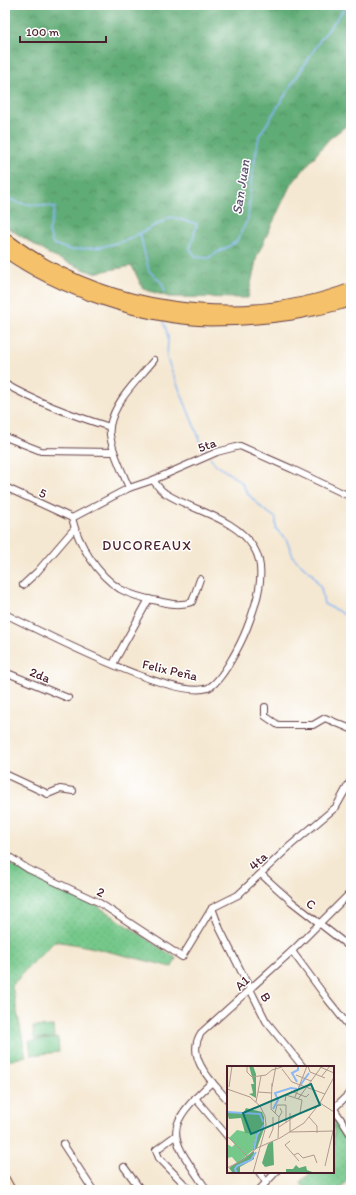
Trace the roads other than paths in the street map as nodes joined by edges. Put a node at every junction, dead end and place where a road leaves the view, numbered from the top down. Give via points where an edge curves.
1 (5, 238) edge
2 (5, 252) edge
3 (351, 289) edge
4 (351, 300) edge
5 (154, 360) dead end
6 (5, 384) edge
7 (110, 427) junction
8 (5, 438) edge
9 (114, 452) junction
10 (153, 480) junction
11 (5, 487) edge
12 (129, 488) junction
13 (351, 497) edge
14 (72, 518) junction
15 (74, 529) junction
16 (200, 578) dead end
17 (23, 585) dead end
18 (149, 599) junction
19 (5, 614) edge
20 (113, 664) junction
21 (5, 672) edge
22 (68, 698) dead end
23 (265, 707) dead end
24 (351, 729) edge
25 (5, 774) edge
26 (351, 780) edge
27 (73, 791) dead end
28 (5, 854) edge
29 (261, 874) junction
30 (351, 892) edge
31 (212, 908) junction
32 (320, 925) junction
33 (351, 948) edge
34 (292, 951) junction
35 (250, 991) junction
36 (351, 1029) edge
37 (302, 1066) edge
38 (212, 1082) junction
39 (351, 1092) edge
40 (195, 1098) junction
41 (227, 1099) edge
42 (334, 1107) edge
43 (334, 1110) edge
44 (351, 1135) edge
45 (176, 1136) junction
46 (227, 1136) edge
47 (63, 1144) dead end
48 (124, 1167) dead end
49 (260, 1173) edge
50 (275, 1173) edge
51 (5, 1179) edge
52 (266, 1182) junction
53 (11, 1190) edge
54 (93, 1190) edge
55 (141, 1190) edge
56 (190, 1190) edge
57 (207, 1190) edge
58 (259, 1190) edge

1 - 3 highway via 27,254 79,282 176,308 232,311 264,309 302,303
2 - 4 highway via 23,265 80,291 176,317 209,320 263,318
5 - 7 street via 118,403
6 - 7 street via 24,395
7 - 9 street
8 - 9 street via 41,451
9 - 12 street
10 - 12 street, 5ta
10 - 13 street, 5ta via 201,458 240,446
10 - 20 street, Felix Peña via 164,493 236,529 250,543 258,557 260,568 255,606 243,640 226,669 209,688 197,689 170,684
11 - 14 street, 5
12 - 14 street, 5ta
14 - 15 street
15 - 17 street
15 - 18 street via 92,561 108,578 120,589
16 - 18 street via 192,602 176,605
18 - 20 street
19 - 20 street, Felix Peña via 69,646
21 - 22 street, 2da
23 - 24 street via 265,716 278,725 313,725 325,718
25 - 27 street via 48,794 60,789
26 - 29 street, 4ta via 336,807
28 - 31 street, 2 via 98,902 182,957
29 - 31 street, 4ta via 238,895
29 - 32 street, C
30 - 32 street, A1
31 - 35 street, B
32 - 33 street, C
32 - 34 street, A1
34 - 35 street, A1
34 - 36 street
35 - 37 street, B via 266,1021
35 - 38 street, A1 via 196,1040 194,1052
38 - 40 street
38 - 41 street, A1
39 - 42 street
40 - 45 street via 179,1116 175,1128
40 - 46 street
43 - 44 street
45 - 56 street via 156,1150 159,1158
45 - 57 street via 182,1154
47 - 54 street
48 - 55 street
49 - 52 street
50 - 52 street
51 - 53 main road
52 - 58 street

